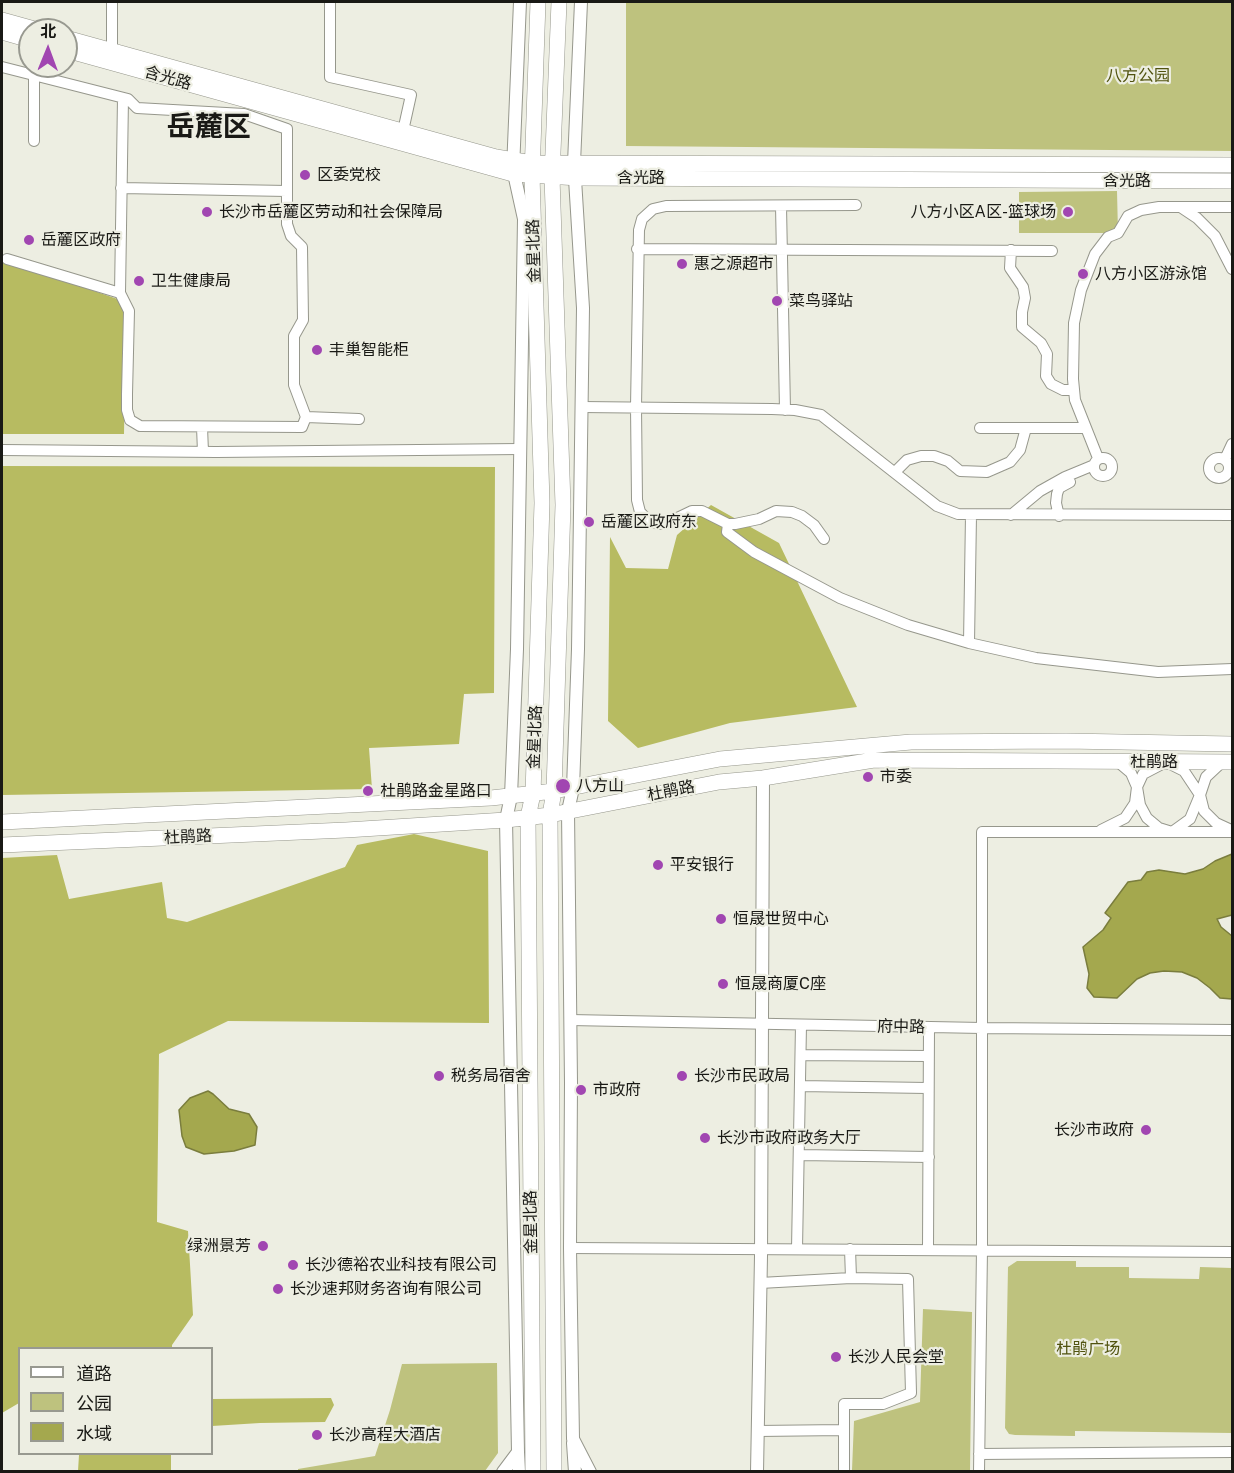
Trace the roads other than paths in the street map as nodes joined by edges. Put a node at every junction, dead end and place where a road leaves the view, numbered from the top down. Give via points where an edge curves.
1 (112, 2) edge
2 (330, 2) edge
3 (520, 2) edge
4 (538, 2) edge
5 (559, 2) edge
6 (581, 2) edge
7 (2, 20) edge
8 (18, 24) edge
9 (2, 32) edge
10 (18, 37) edge
11 (78, 41) edge
12 (112, 50) junction
13 (78, 53) edge
14 (2, 67) edge
15 (18, 71) edge
16 (34, 78) edge
17 (46, 78) edge
18 (123, 98) junction
19 (403, 131) junction
20 (34, 141) dead end
21 (1233, 165) edge
22 (513, 167) junction
23 (532, 169) junction
24 (574, 170) junction
25 (552, 171) junction
26 (1233, 182) edge
27 (122, 188) junction
28 (287, 191) junction
29 (856, 205) dead end
30 (781, 206) junction
31 (1233, 207) edge
32 (1181, 208) junction
33 (637, 249) junction
34 (782, 250) junction
35 (1011, 250) junction
36 (1052, 251) dead end
37 (7, 259) dead end
38 (1233, 269) edge
39 (120, 293) junction
40 (1074, 390) junction
41 (582, 407) junction
42 (636, 407) junction
43 (785, 410) junction
44 (306, 417) junction
45 (358, 419) dead end
46 (202, 427) junction
47 (980, 428) dead end
48 (1026, 428) junction
49 (1085, 428) junction
50 (1233, 444) edge
51 (520, 449) junction
52 (2, 450) edge
53 (203, 452) junction
54 (1096, 465) junction
55 (1229, 471) edge
56 (895, 472) junction
57 (971, 515) junction
58 (1011, 515) junction
59 (1233, 515) edge
60 (1059, 516) junction
61 (728, 524) junction
62 (824, 539) dead end
63 (969, 643) junction
64 (1233, 669) edge
65 (1233, 744) edge
66 (1118, 762) junction
67 (1166, 762) junction
68 (1227, 762) edge
69 (763, 778) junction
70 (1137, 787) junction
71 (573, 788) junction
72 (554, 791) junction
73 (533, 794) junction
74 (1200, 795) junction
75 (511, 796) junction
76 (568, 811) junction
77 (550, 815) junction
78 (528, 817) junction
79 (506, 820) junction
80 (2, 822) edge
81 (1233, 831) edge
82 (1094, 832) junction
83 (1172, 832) junction
84 (2, 845) edge
85 (570, 1020) junction
86 (762, 1024) junction
87 (801, 1025) junction
88 (928, 1027) junction
89 (982, 1029) junction
90 (1233, 1030) edge
91 (801, 1055) junction
92 (927, 1056) junction
93 (800, 1086) junction
94 (927, 1088) junction
95 (800, 1155) junction
96 (929, 1157) junction
97 (570, 1248) junction
98 (761, 1248) junction
99 (850, 1248) junction
100 (797, 1249) junction
101 (982, 1249) junction
102 (928, 1250) junction
103 (1233, 1252) edge
104 (851, 1278) junction
105 (760, 1283) junction
106 (844, 1430) junction
107 (757, 1431) junction
108 (573, 1439) junction
109 (518, 1452) junction
110 (1233, 1452) edge
111 (979, 1454) junction
112 (503, 1472) edge
113 (519, 1472) edge
114 (533, 1472) edge
115 (554, 1472) edge
116 (575, 1472) edge
117 (590, 1472) edge
118 (757, 1472) edge
119 (844, 1472) edge
120 (979, 1472) edge

1 - 12 street
2 - 19 street via 330,77 411,95
3 - 22 street
4 - 23 main road, 金星北路
5 - 25 main road, 金星北路
6 - 24 street
7 - 8 main road
9 - 10 main road
11 - 12 main road, 含光路
12 - 19 main road, 含光路
13 - 22 main road, 含光路
14 - 15 street
16 - 20 street
17 - 18 street
18 - 27 street
18 - 28 street via 137,108 244,114 287,129
19 - 22 main road, 含光路
21 - 24 main road, 含光路
22 - 23 main road, 含光路
22 - 51 street via 524,219
23 - 25 main road, 含光路
23 - 73 main road, 金星北路 via 542,503
24 - 25 main road, 含光路
24 - 26 main road, 含光路
24 - 41 street via 583,308
25 - 72 main road, 金星北路 via 563,505
27 - 28 street
27 - 39 street
28 - 44 street via 287,224 291,236 302,247 303,320 294,336 294,385
29 - 30 street
30 - 33 street via 666,206 642,219
30 - 34 street
31 - 32 street
32 - 38 street via 1215,236
32 - 40 street via 1159,207 1128,216 1095,254 1074,323
33 - 34 street
33 - 42 street
34 - 35 street
34 - 43 street
35 - 36 street
35 - 40 street via 1010,268 1023,287 1025,298 1022,327 1041,343 1047,354 1046,376 1051,384
37 - 39 street
39 - 46 street via 129,311 130,420 140,426
40 - 49 street
41 - 42 street
41 - 71 street
42 - 43 street
42 - 61 street via 640,512 658,524 702,511
43 - 56 street via 821,415
44 - 45 street
44 - 46 street via 302,427
46 - 53 street
47 - 48 street
48 - 49 street
48 - 56 street via 1020,450 1010,462 987,472 960,471 948,461 921,456 907,459
49 - 54 street
50 - 55 street
51 - 53 street
51 - 75 street
52 - 53 street
54 - 58 street via 1040,491
54 - 60 street via 1059,488
56 - 57 street via 937,506
57 - 58 street
57 - 63 street
58 - 60 street
59 - 60 street
61 - 62 street via 792,512 814,525
61 - 63 street via 727,532 754,552 840,598
63 - 64 street via 1036,658 1158,672
65 - 71 main road, 杜鹃路 via 911,742 720,759
66 - 67 main road, 杜鹃路
66 - 69 main road, 杜鹃路 via 874,760
66 - 70 street via 1131,773
67 - 68 main road, 杜鹃路
67 - 70 street via 1143,774
67 - 74 street via 1184,771
68 - 74 street via 1206,777
69 - 76 main road, 杜鹃路 via 719,782
69 - 86 street
70 - 82 street via 1135,803 1125,818
70 - 83 street via 1147,818
71 - 72 main road, 杜鹃路
71 - 76 street
72 - 73 main road, 杜鹃路
72 - 77 main road, 金星北路
73 - 75 main road, 杜鹃路
73 - 78 main road, 金星北路
74 - 81 street via 1204,811 1216,823
74 - 83 street via 1190,819
75 - 79 street
75 - 80 main road, 杜鹃路
76 - 77 main road, 杜鹃路
76 - 85 street
77 - 78 main road, 杜鹃路
77 - 115 main road, 金星北路
78 - 79 main road, 杜鹃路
78 - 114 main road, 金星北路
79 - 84 main road, 杜鹃路
79 - 109 street
81 - 83 street
82 - 83 street
82 - 89 street via 982,832
85 - 86 street, 府中路
85 - 97 street
86 - 87 street, 府中路
86 - 98 street
87 - 88 street, 府中路
87 - 91 street
88 - 89 street, 府中路
88 - 92 street
89 - 90 street, 府中路
89 - 101 street
91 - 92 street
91 - 93 street
92 - 94 street
93 - 94 street
93 - 95 street
94 - 96 street
95 - 96 street
95 - 100 street
96 - 102 street
97 - 98 street
97 - 108 street
98 - 100 street
98 - 105 street
99 - 100 street
99 - 102 street
99 - 104 street
101 - 102 street
101 - 103 street
101 - 111 street
104 - 105 street
104 - 106 street via 908,1279 911,1393 883,1404 844,1404
105 - 107 street
106 - 107 street
106 - 119 street
107 - 118 street
108 - 116 street
108 - 117 street
109 - 112 street
109 - 113 street
110 - 111 street
111 - 120 street

